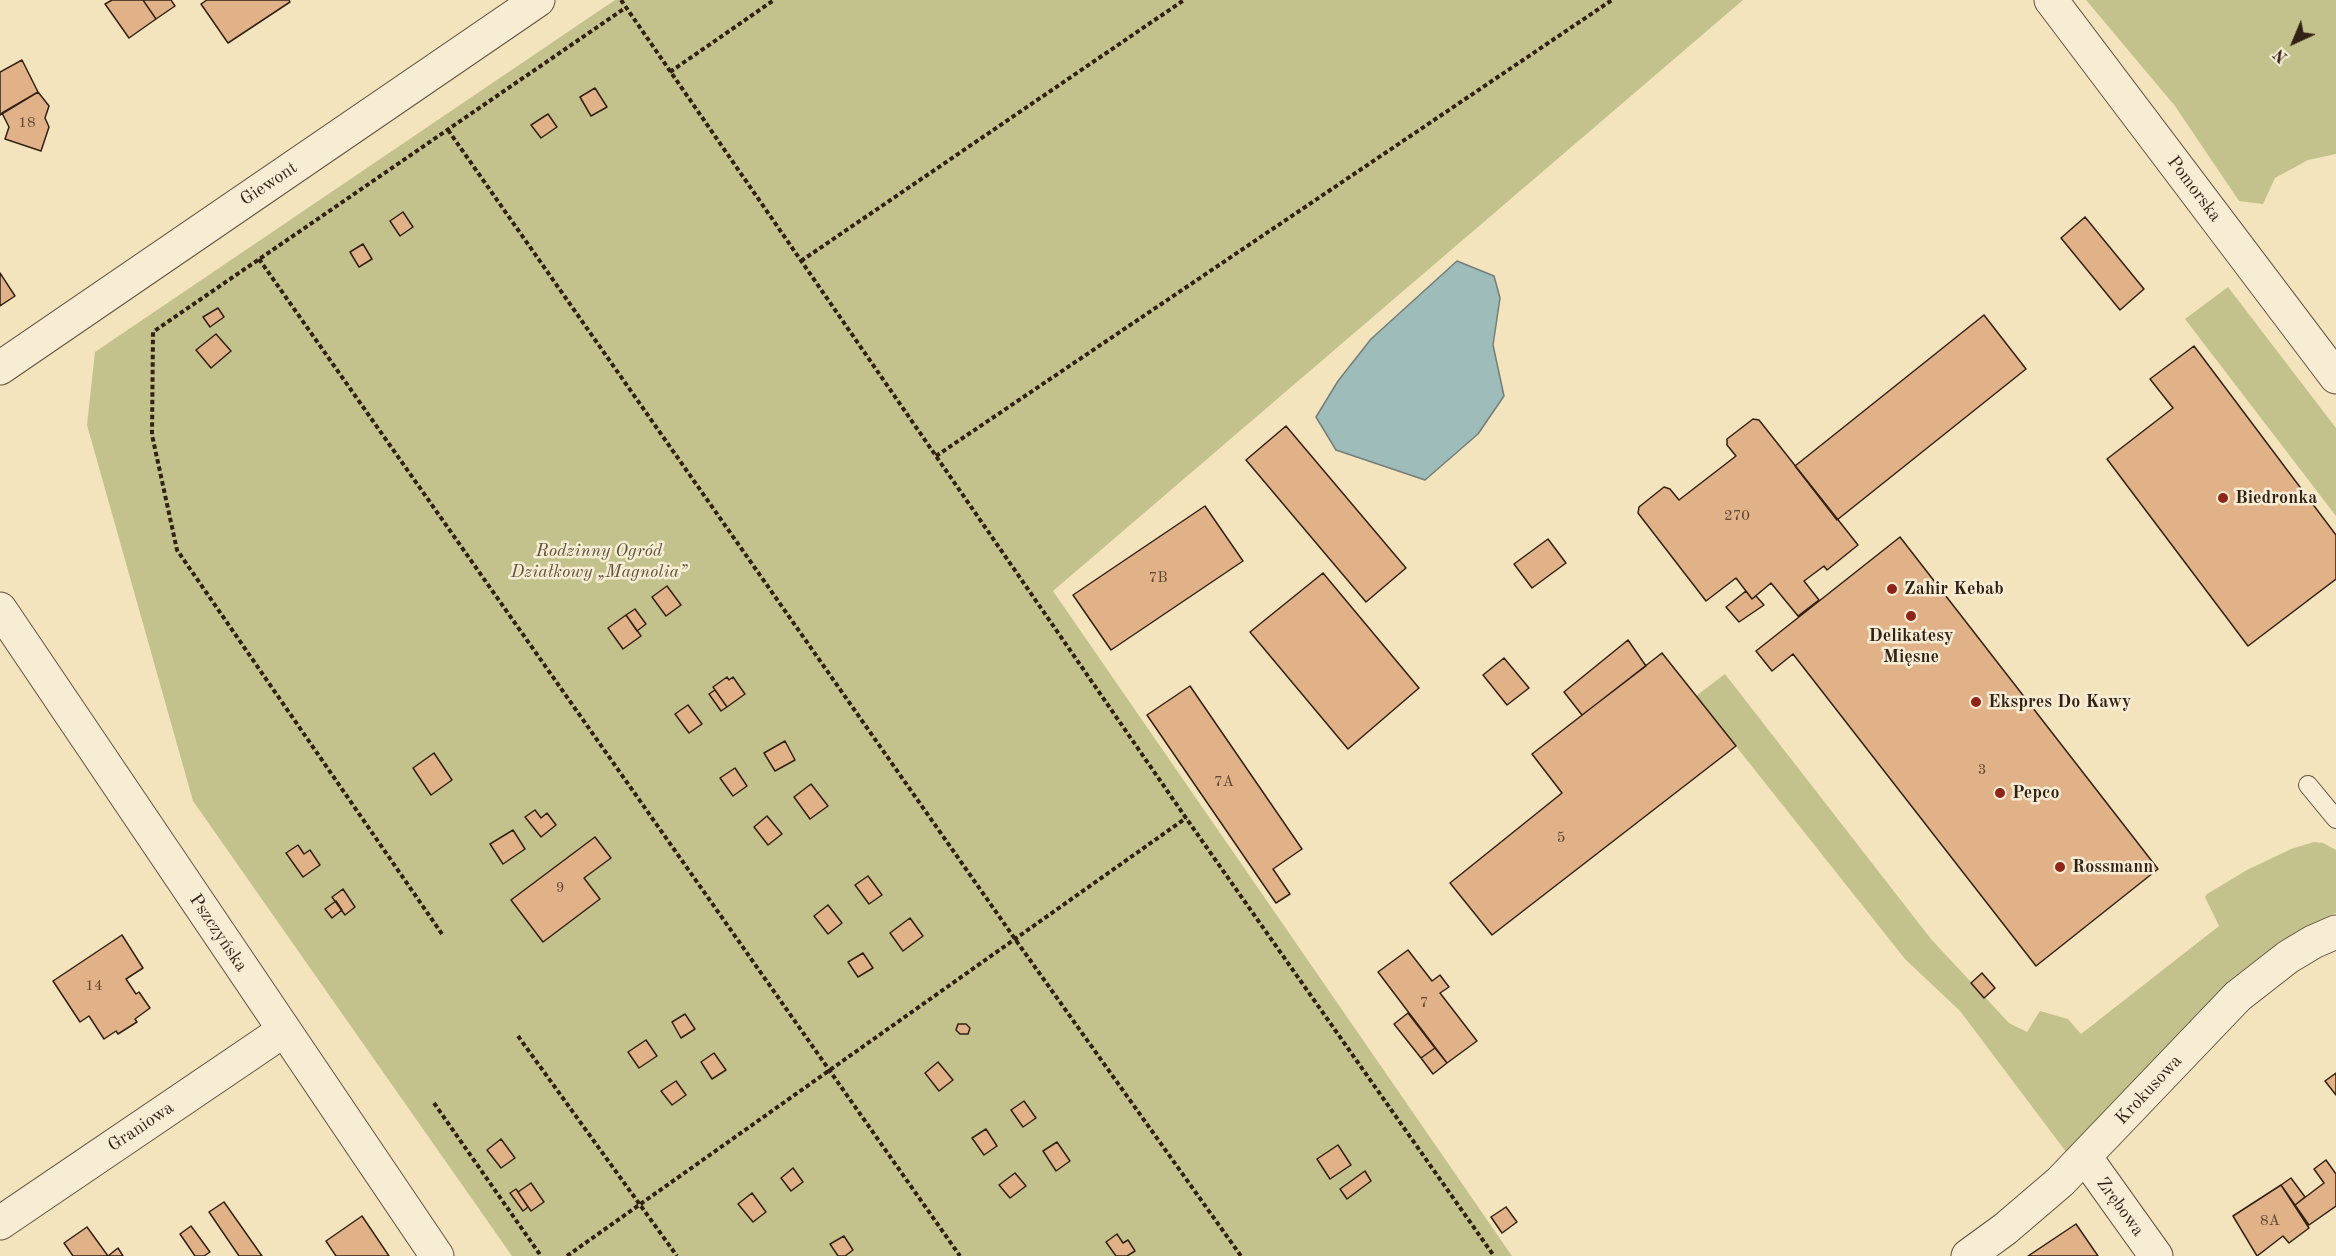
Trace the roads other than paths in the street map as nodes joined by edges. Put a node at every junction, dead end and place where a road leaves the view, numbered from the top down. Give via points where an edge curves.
1 (538, 0) edge
2 (2051, 0) edge
3 (0, 369) edge
4 (2336, 377) edge
5 (0, 609) edge
6 (2307, 784) dead end
7 (2336, 819) edge
8 (2336, 932) edge
9 (283, 1030) junction
10 (2086, 1158) junction
11 (0, 1223) edge
12 (437, 1256) edge
13 (1968, 1256) edge
14 (2156, 1256) edge

1 - 3 street, Giewont
2 - 4 street, Pomorska
5 - 9 street, Pszczyńska
6 - 7 lane
8 - 10 street, Krokusowa via 2288,957 2238,996
9 - 11 street, Graniowa
9 - 12 street, Pszczyńska
10 - 13 street, Krokusowa via 2033,1206
10 - 14 street, Zrębowa

